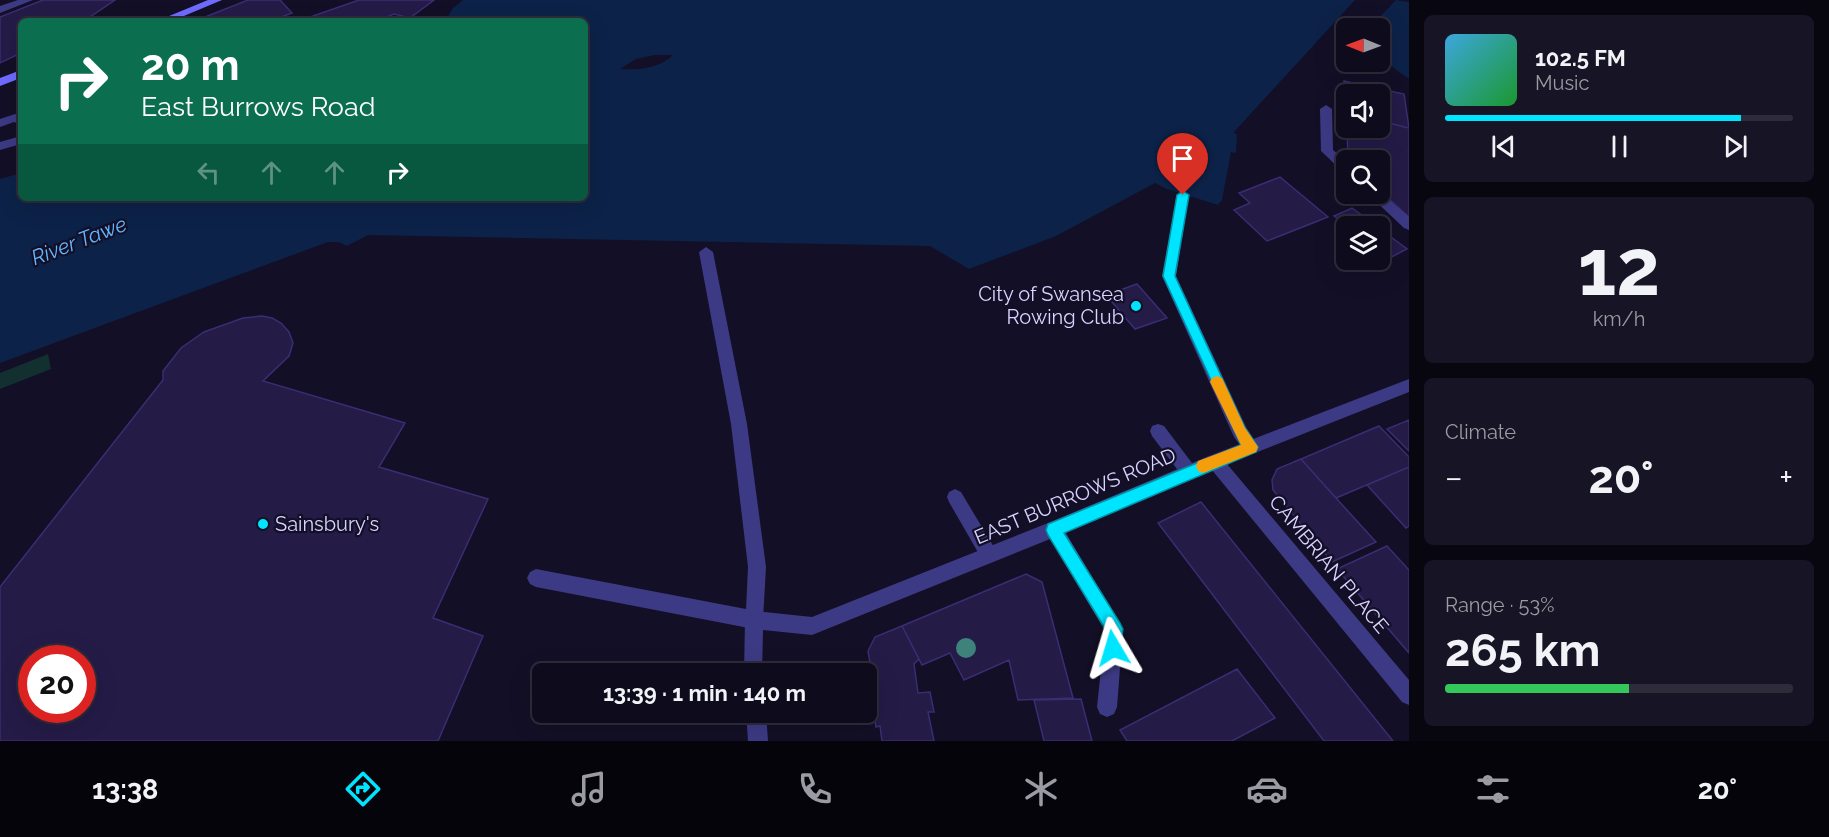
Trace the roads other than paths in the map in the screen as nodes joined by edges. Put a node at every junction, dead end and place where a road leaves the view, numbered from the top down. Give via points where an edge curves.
1 (28, 0) edge
2 (200, 0) edge
3 (217, 0) edge
4 (0, 10) edge
5 (185, 12) junction
6 (170, 18) edge
7 (18, 75) edge
8 (0, 82) edge
9 (1326, 109) dead end
10 (18, 120) edge
11 (0, 123) edge
12 (18, 141) edge
13 (0, 146) edge
14 (1336, 159) edge
15 (1183, 195) dead end
16 (1385, 204) edge
17 (1409, 225) edge
18 (706, 252) dead end
19 (1409, 385) edge
20 (1158, 431) dead end
21 (1251, 447) junction
22 (1215, 461) junction
23 (1190, 472) junction
24 (955, 497) dead end
25 (1054, 530) junction
26 (989, 555) junction
27 (536, 578) dead end
28 (754, 620) junction
29 (753, 663) edge
30 (1409, 695) edge
31 (1107, 707) dead end
32 (757, 723) edge
33 (758, 741) edge

1 - 4 street
2 - 5 street
3 - 5 street
5 - 6 street
7 - 8 street
9 - 14 street via 1327,151
10 - 11 street
12 - 13 street
15 - 21 street via 1169,276 1240,432
16 - 17 street
18 - 28 street via 739,424 757,567
19 - 21 street, EAST BURROWS ROAD
20 - 23 street
21 - 22 street, EAST BURROWS ROAD
22 - 23 street, EAST BURROWS ROAD
22 - 30 street, CAMBRIAN PLACE
23 - 25 street, EAST BURROWS ROAD
24 - 26 street
25 - 26 street, EAST BURROWS ROAD
25 - 31 street via 1114,629
26 - 28 street, EAST BURROWS ROAD via 812,626
27 - 28 street, EAST BURROWS ROAD
28 - 29 street
32 - 33 street

